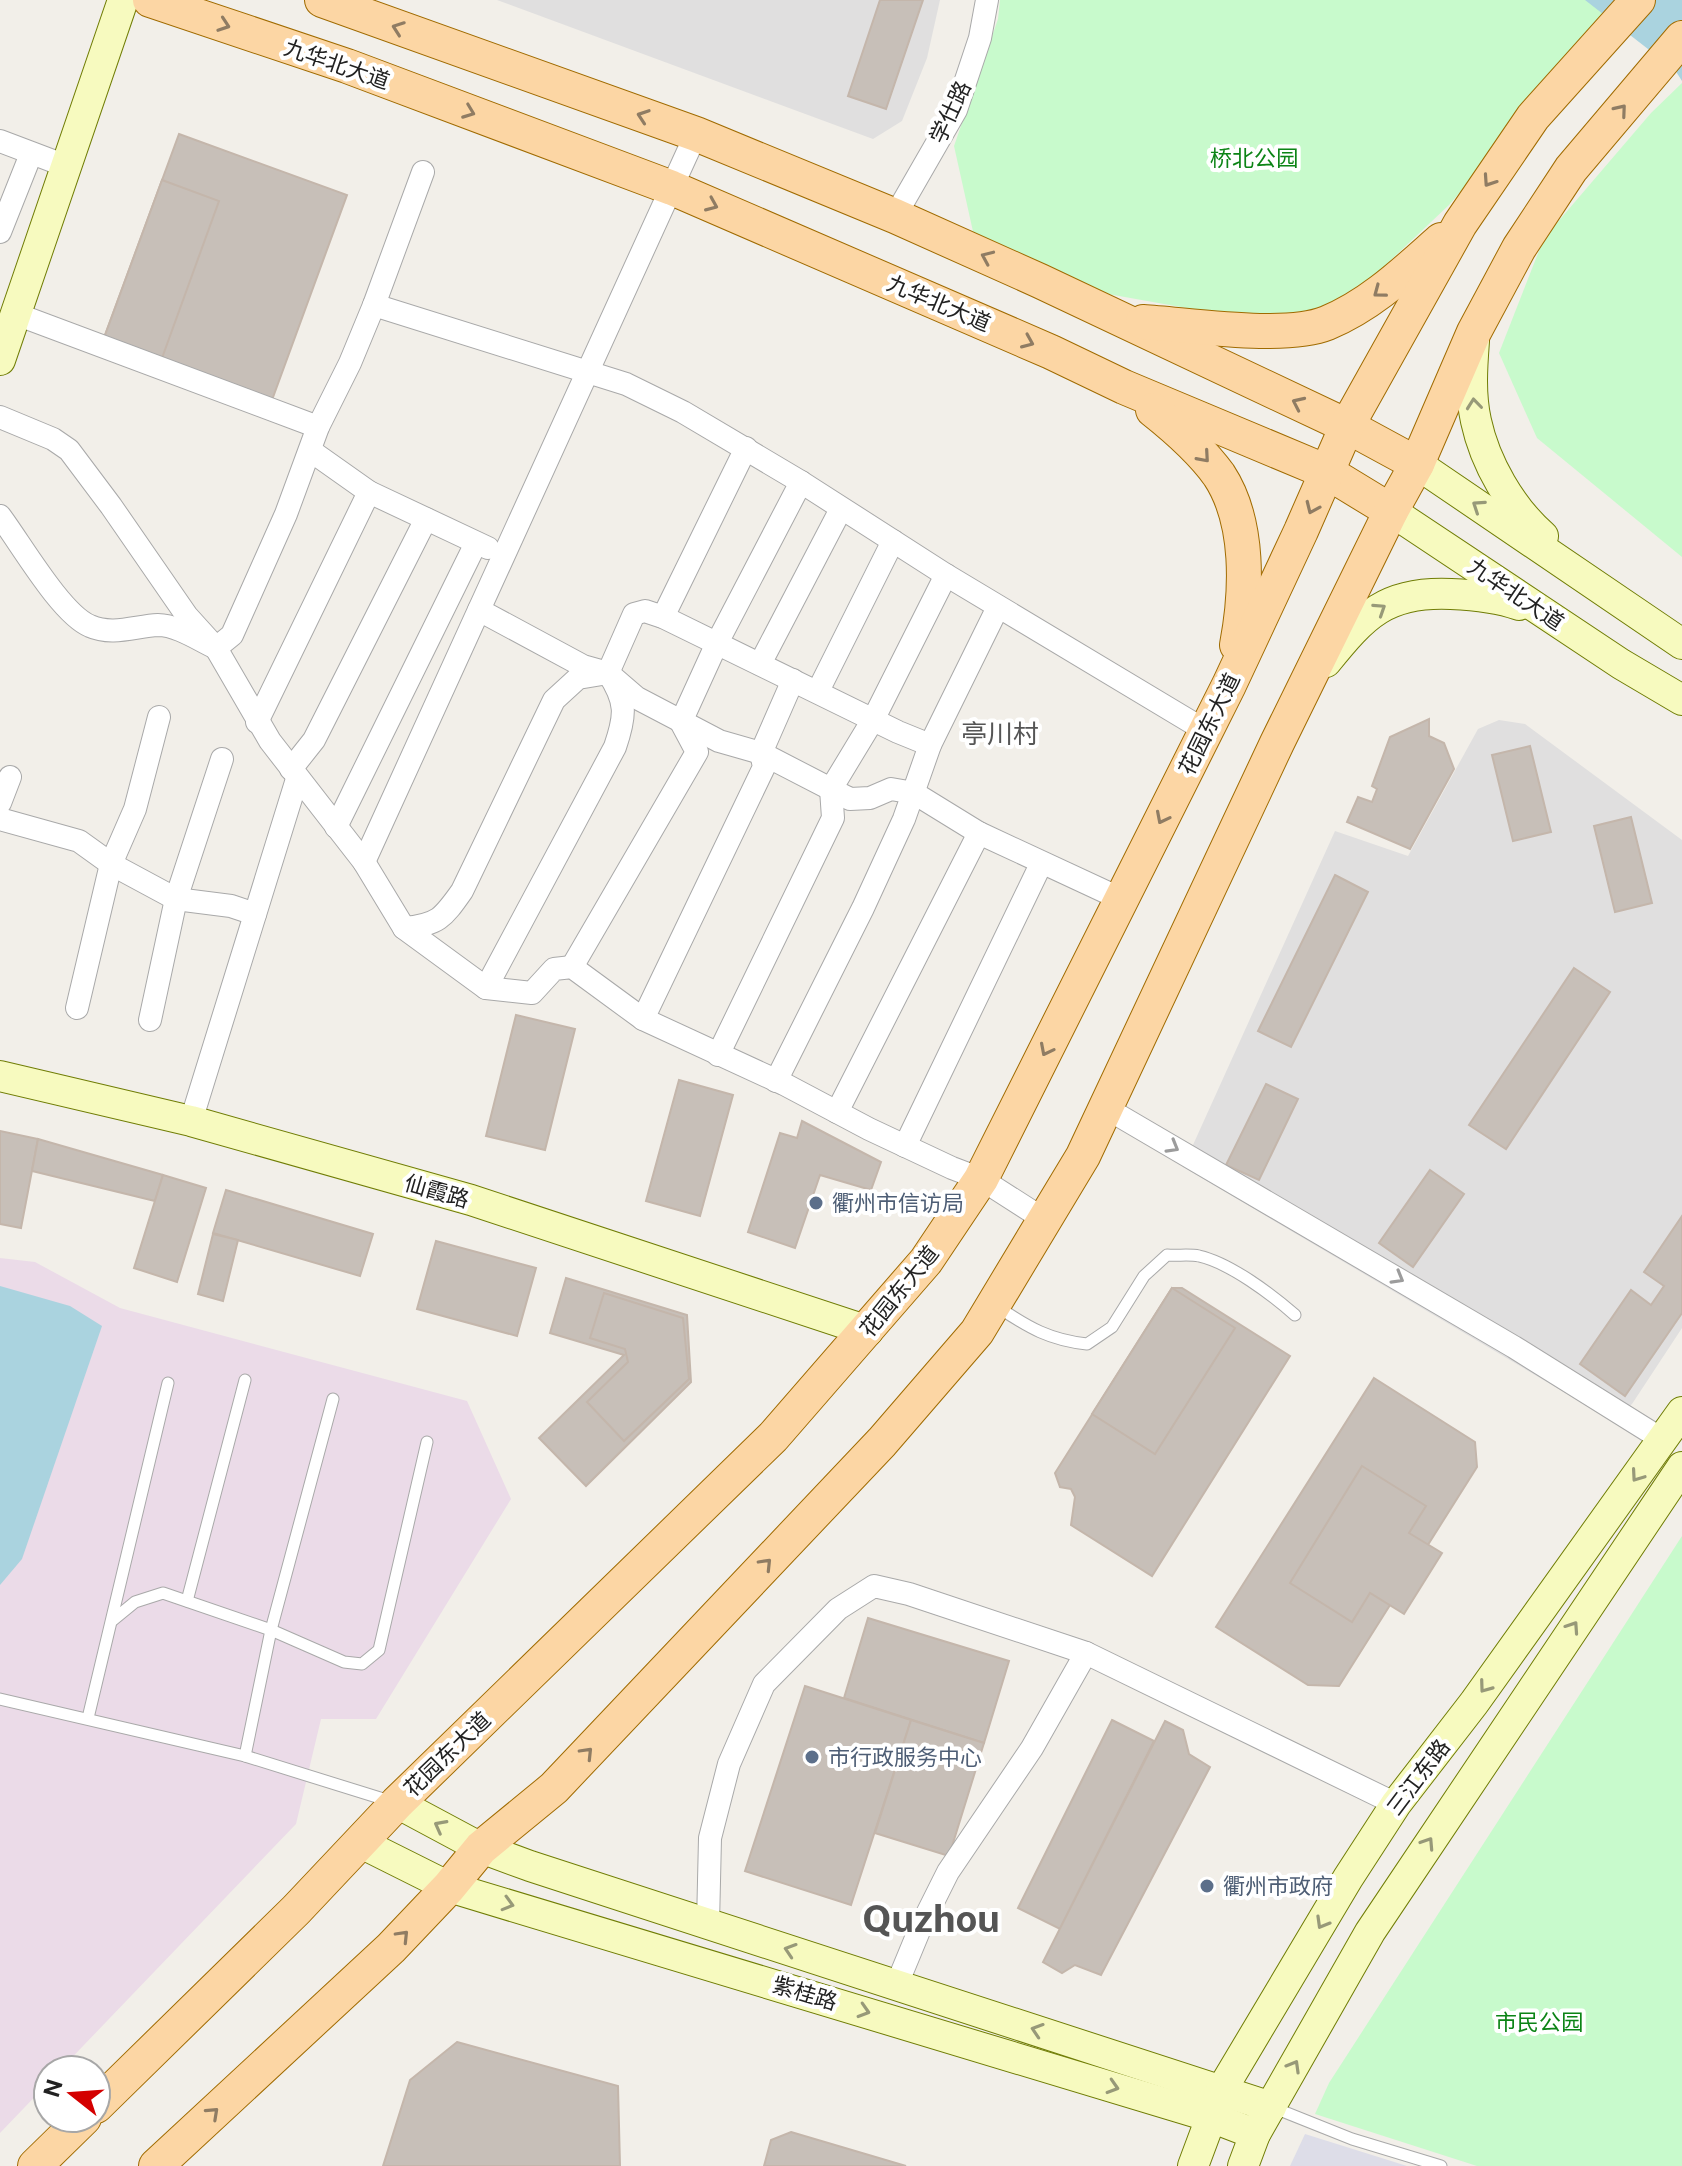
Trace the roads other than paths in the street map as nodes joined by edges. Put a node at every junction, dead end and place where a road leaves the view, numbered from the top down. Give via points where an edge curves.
1 (123, 0) edge
2 (150, 0) edge
3 (322, 0) edge
4 (987, 0) edge
5 (1638, 0) edge
6 (1682, 38) edge
7 (696, 134) junction
8 (0, 141) edge
9 (31, 154) junction
10 (66, 166) junction
11 (423, 172) dead end
12 (672, 188) junction
13 (895, 216) junction
14 (1460, 224) junction
15 (0, 232) edge
16 (374, 305) junction
17 (16, 314) junction
18 (1123, 320) junction
19 (1474, 332) junction
20 (0, 360) edge
21 (587, 373) junction
22 (1124, 387) junction
23 (0, 417) edge
24 (1347, 426) junction
25 (318, 427) junction
26 (746, 448) junction
27 (311, 451) junction
28 (1417, 464) junction
29 (1327, 472) junction
30 (801, 482) junction
31 (369, 492) junction
32 (841, 509) junction
33 (1391, 511) junction
34 (0, 516) edge
35 (426, 519) junction
36 (893, 541) junction
37 (476, 543) junction
38 (504, 556) junction
39 (946, 575) junction
40 (1614, 598) junction
41 (998, 607) junction
42 (479, 610) junction
43 (1548, 615) junction
44 (663, 617) junction
45 (1647, 618) junction
46 (1682, 637) edge
47 (717, 643) junction
48 (1682, 644) edge
49 (216, 648) junction
50 (760, 664) junction
51 (1621, 664) junction
52 (608, 673) junction
53 (793, 680) junction
54 (1229, 685) junction
55 (1307, 685) junction
56 (818, 691) junction
57 (1682, 700) edge
58 (1682, 716) edge
59 (159, 717) dead end
60 (874, 718) junction
61 (257, 722) junction
62 (681, 722) junction
63 (1206, 731) junction
64 (930, 745) junction
65 (761, 753) junction
66 (222, 759) dead end
67 (294, 774) junction
68 (10, 777) dead end
69 (831, 789) junction
70 (914, 793) junction
71 (0, 803) edge
72 (0, 819) edge
73 (336, 827) junction
74 (979, 833) junction
75 (364, 862) junction
76 (111, 864) junction
77 (1041, 864) junction
78 (176, 899) junction
79 (1121, 899) junction
80 (255, 914) junction
81 (404, 928) junction
82 (572, 967) junction
83 (486, 988) junction
84 (77, 1008) dead end
85 (643, 1019) junction
86 (150, 1020) dead end
87 (718, 1055) junction
88 (0, 1076) edge
89 (776, 1081) junction
90 (1106, 1108) junction
91 (837, 1112) junction
92 (191, 1121) junction
93 (905, 1146) junction
94 (981, 1179) junction
95 (1045, 1220) junction
96 (994, 1304) junction
97 (1295, 1315) dead end
98 (868, 1331) junction
99 (245, 1380) dead end
100 (168, 1383) dead end
101 (333, 1399) dead end
102 (1682, 1412) edge
103 (1663, 1440) junction
104 (427, 1442) dead end
105 (1682, 1467) edge
106 (187, 1601) junction
107 (113, 1620) junction
108 (271, 1630) junction
109 (1086, 1653) junction
110 (0, 1699) edge
111 (88, 1718) junction
112 (245, 1756) junction
113 (397, 1803) junction
114 (1396, 1804) junction
115 (359, 1842) junction
116 (481, 1848) junction
117 (449, 1887) junction
118 (708, 1924) junction
119 (897, 1984) junction
120 (112, 2090) edge
121 (1216, 2104) junction
122 (1271, 2107) junction
123 (68, 2134) edge
124 (1255, 2134) junction
125 (35, 2166) edge
126 (156, 2166) edge
127 (1193, 2166) edge
128 (1243, 2166) edge
129 (1441, 2166) edge

1 - 10 main road
2 -> 12 main road, 九华北大道 via 347,66
7 -> 3 main road
4 - 13 street, 学仕路 via 956,110
5 -> 14 main road, 花园东大道 via 1533,117
19 -> 6 main road via 1519,248 1571,169
7 - 12 street
7 - 13 main road
8 - 9 street
9 - 10 street
9 - 15 street
10 - 17 main road
11 - 16 street
12 - 21 street
12 -> 22 main road, 九华北大道
18 -> 13 main road
14 -> 18 main road via 1370,299 1325,324 1293,332
14 - 24 main road, 花园东大道
16 - 21 street
16 - 25 street
17 - 20 main road
17 - 25 street
24 -> 18 main road
19 - 28 main road
40 -> 19 main road via 1525,520 1488,457 1476,421
21 - 26 street via 626,384
21 - 38 street
22 - 29 main road, 九华北大道
22 -> 54 main road via 1203,456 1235,511 1243,574
23 - 49 street via 69,450 187,616
24 - 28 main road
24 - 29 main road, 花园东大道
25 - 27 street
26 - 30 street
26 - 44 street
27 - 31 street
27 - 49 street via 232,635
28 - 33 main road
40 -> 28 main road
29 - 33 main road, 九华北大道
29 -> 54 main road, 花园东大道
30 - 32 street
30 - 47 street
31 - 35 street
31 - 61 street
32 - 36 street
32 - 50 street
33 - 43 main road, 九华北大道
33 - 55 main road
34 - 49 street via 66,608 91,627 131,630 161,625
35 - 37 street
35 - 67 street
36 - 39 street
36 - 56 street
37 - 38 street
37 - 73 street
38 - 42 street
39 - 41 street
39 - 60 street
40 - 45 main road
41 - 63 street
41 - 64 street
42 - 52 street via 583,666
42 - 75 street
43 - 51 main road, 九华北大道
55 -> 43 main road via 1355,627 1386,603 1413,594 1475,595
44 - 47 street
44 - 52 street via 645,611 634,614
45 - 46 main road
45 - 48 main road
47 - 50 street
47 - 62 street
49 - 61 street
50 - 53 street
51 - 57 main road, 九华北大道
51 - 58 main road
52 - 62 street via 637,698
52 - 81 street via 578,678 554,700 462,891 444,917 428,926
52 - 83 street via 624,700 615,747
53 - 56 street
53 - 65 street
54 - 63 main road, 花园东大道
55 - 90 main road
56 - 60 street
59 - 76 street via 135,809
60 - 64 street
60 - 69 street
61 - 67 street
62 - 65 street
62 - 82 street via 697,752
63 -> 79 main road, 花园东大道
64 - 70 street
65 - 69 street
65 - 85 street via 764,767
66 - 78 street
67 - 73 street
67 - 80 street
68 - 71 street
69 - 70 street via 850,799 891,789
69 - 87 street via 833,818
70 - 74 street
70 - 89 street
72 - 76 street via 79,841
73 - 75 street
74 - 77 street
74 - 91 street
75 - 81 street
76 - 78 street
76 - 84 street
77 - 79 street
77 - 93 street
78 - 80 street
78 - 86 street
79 -> 94 main road, 花园东大道
80 - 92 street
81 - 83 street
82 - 83 street via 554,969 532,993
82 - 85 street
85 - 87 street
87 - 89 street
88 - 92 main road, 仙霞路
89 - 91 street
90 - 95 main road
90 -> 103 street
91 - 93 street
92 - 98 main road, 仙霞路 via 471,1200
93 - 94 street
94 - 95 street
94 - 98 main road, 花园东大道 via 926,1261
95 - 96 main road
96 - 97 lane via 1026,1326 1059,1340 1087,1344 1112,1327 1144,1276 1167,1255 1199,1256 1240,1275
116 -> 96 main road via 554,1788 882,1442 977,1332
98 - 113 main road, 花园东大道 via 773,1437
99 - 106 lane
100 - 107 lane
101 - 108 lane
102 - 103 main road, 三江东路
103 -> 114 main road, 三江东路
104 - 108 lane via 379,1650 362,1664 344,1662
122 -> 105 main road, 三江东路 via 1370,1932
106 - 107 lane via 163,1593 135,1602
106 - 108 lane
107 - 111 lane
108 - 112 lane
109 - 114 street
109 - 118 street via 874,1586 838,1609 764,1684 729,1764 710,1838
109 - 119 street via 1032,1748 948,1872
110 - 111 lane
111 - 112 lane
112 - 113 lane
113 - 115 main road, 花园东大道
116 -> 113 main road, 紫桂路
114 -> 121 main road, 三江东路
115 - 117 main road, 紫桂路
115 - 120 main road, 花园东大道
116 - 117 main road
116 - 118 main road, 紫桂路
117 -> 121 main road, 紫桂路
126 -> 117 main road via 391,1948
119 -> 118 main road, 紫桂路
121 -> 119 main road, 紫桂路
121 - 122 main road, 紫桂路
121 - 124 main road, 紫桂路
121 - 127 main road, 三江东路
122 - 124 main road, 三江东路
122 - 129 lane
123 - 125 main road
124 - 128 main road, 三江东路

